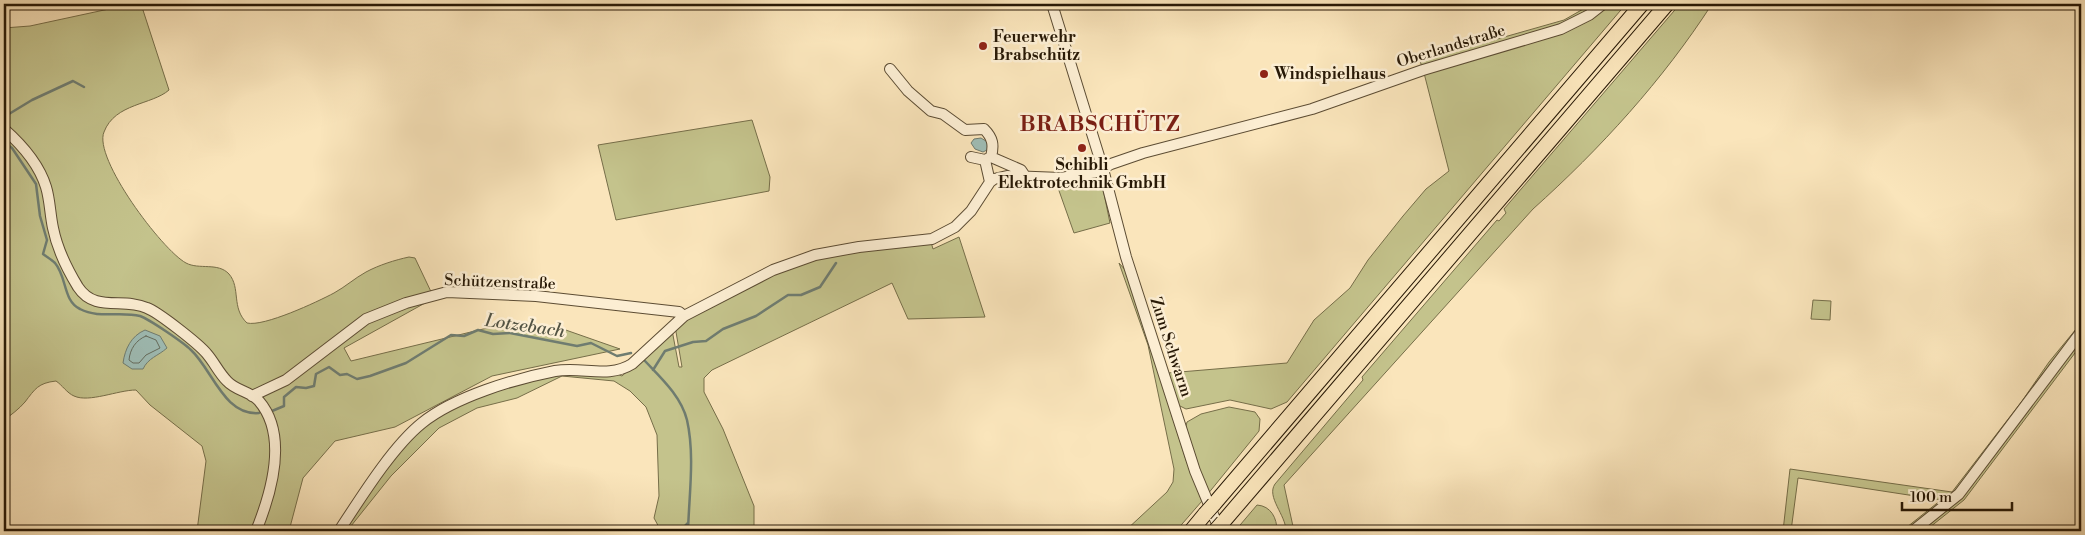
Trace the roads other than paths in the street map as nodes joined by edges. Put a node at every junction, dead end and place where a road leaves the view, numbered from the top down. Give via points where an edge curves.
1 (1052, 4) edge
2 (1603, 4) edge
3 (1642, 4) edge
4 (1667, 4) edge
5 (890, 69) dead end
6 (4, 129) edge
7 (971, 157) dead end
8 (988, 159) junction
9 (1103, 169) junction
10 (1025, 176) junction
11 (990, 182) junction
12 (684, 316) junction
13 (2081, 332) edge
14 (252, 396) junction
15 (1219, 528) edge
16 (256, 531) edge
17 (339, 531) edge
18 (1191, 531) edge
19 (1913, 531) edge

1 - 9 street, Zum Schwarm
2 - 9 street, Oberlandstraße via 1561,29 1423,70 1312,109 1143,153
3 - 18 highway
4 - 15 highway
5 - 8 street via 931,111 943,114 965,130 984,129 994,147
6 - 14 street via 26,151 46,186 58,246 78,288 102,304 138,305 154,311 202,349 233,387
7 - 8 street
8 - 10 street via 1021,170
8 - 11 street
9 - 10 street, Oberlandstraße via 1061,178
9 - 15 street, Zum Schwarm via 1121,241 1187,448
10 - 11 street, Oberlandstraße via 1007,176
11 - 12 street via 971,211 955,226 932,239 859,247 796,261 745,282
12 - 14 street, Schützenstraße via 679,312 606,303 447,292 366,319 286,380
12 - 17 street via 623,369 610,372 553,371 483,391 433,415 420,424 399,448
13 - 19 street via 1959,494
14 - 16 street via 268,416 274,444 270,493

